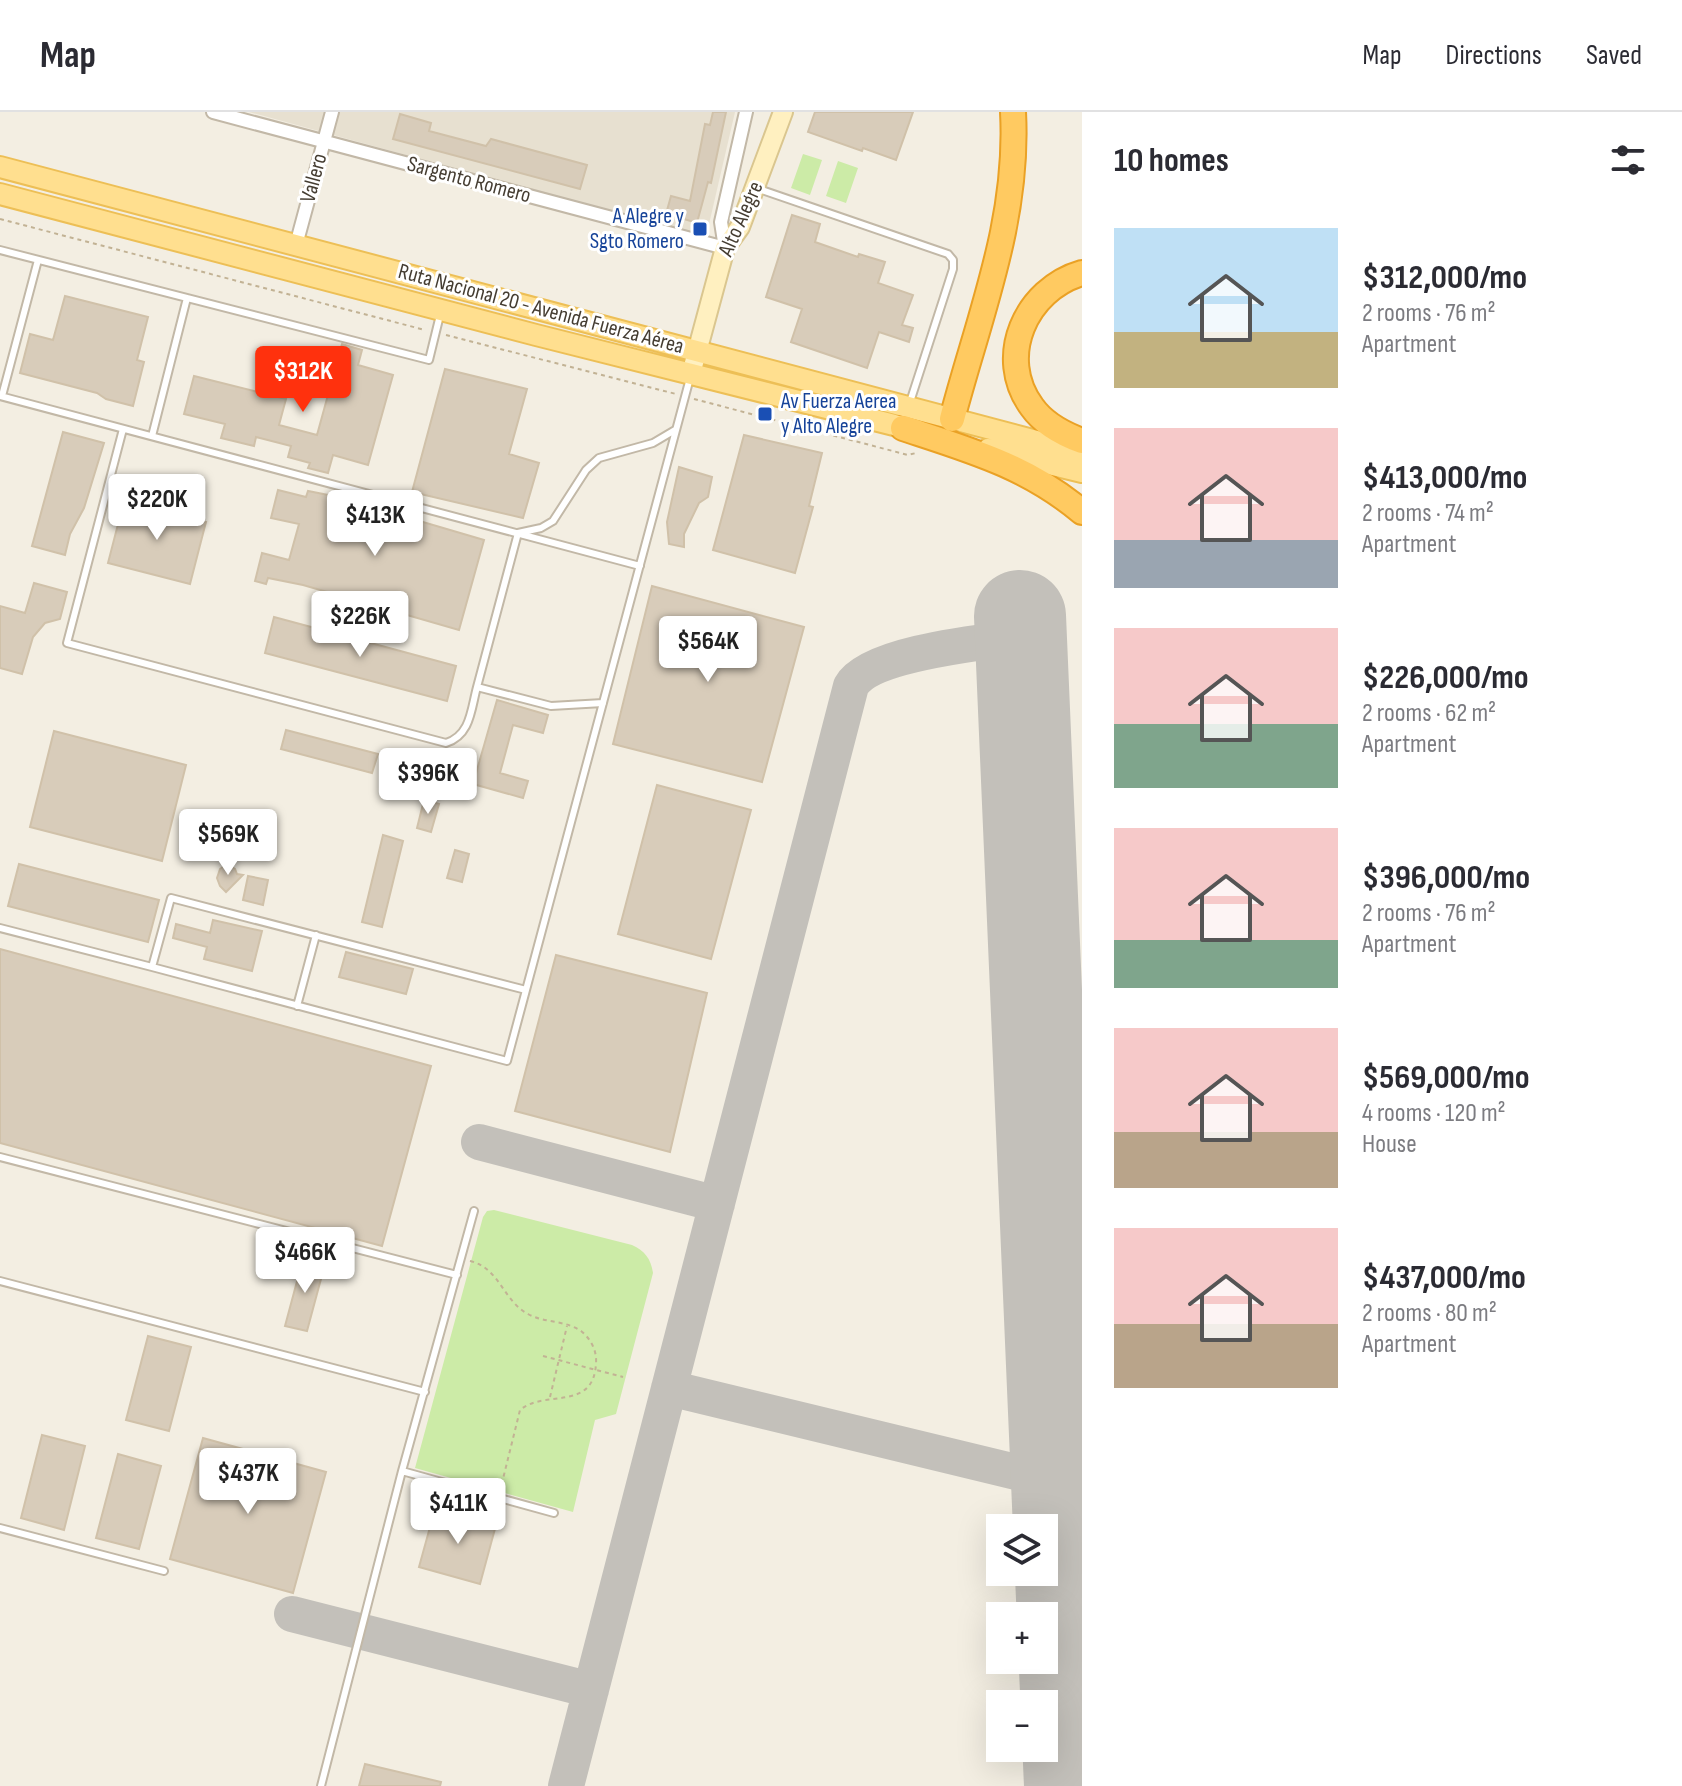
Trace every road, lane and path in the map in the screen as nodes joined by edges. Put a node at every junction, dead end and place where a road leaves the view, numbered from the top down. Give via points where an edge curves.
1 (213, 112) edge
2 (332, 112) edge
3 (746, 112) edge
4 (783, 112) edge
5 (1013, 112) edge
6 (324, 142) junction
7 (0, 167) edge
8 (756, 188) junction
9 (0, 194) edge
10 (0, 219) edge
11 (296, 245) junction
12 (725, 248) junction
13 (0, 250) edge
14 (38, 260) junction
15 (1082, 273) edge
16 (187, 298) junction
17 (441, 309) junction
18 (435, 332) junction
19 (698, 351) junction
20 (691, 374) junction
21 (1, 396) edge
22 (685, 397) junction
23 (906, 418) junction
24 (952, 419) junction
25 (123, 429) junction
26 (676, 430) junction
27 (152, 436) junction
28 (1082, 441) edge
29 (919, 452) dead end
30 (1082, 453) edge
31 (1082, 472) edge
32 (1082, 512) edge
33 (518, 533) junction
34 (640, 566) junction
35 (477, 687) junction
36 (603, 703) junction
37 (0, 928) edge
38 (316, 935) junction
39 (152, 967) junction
40 (526, 990) junction
41 (297, 1006) junction
42 (0, 1157) edge
43 (474, 1211) dead end
44 (462, 1259) junction
45 (457, 1275) junction
46 (0, 1281) edge
47 (567, 1325) junction
48 (543, 1356) dead end
49 (558, 1360) junction
50 (596, 1370) junction
51 (623, 1377) dead end
52 (425, 1392) junction
53 (549, 1399) junction
54 (402, 1471) junction
55 (498, 1498) junction
56 (554, 1513) dead end
57 (0, 1528) edge
58 (164, 1571) dead end
59 (321, 1786) edge

1 - 6 street, Sargento Romero
2 - 6 street, Vallero
3 - 12 street via 721,222
4 - 8 main road, Alto Alegre
5 - 24 highway via 1009,210
6 - 11 street, Vallero
6 - 12 street, Sargento Romero
7 - 11 main road, Ruta Nacional 20 - Avenida Fuerza Aérea
8 - 12 main road, Alto Alegre
8 - 23 lane via 953,260
9 - 17 main road, Ruta Nacional 20 - Avenida Fuerza Aérea
10 - 18 path
11 - 19 main road, Ruta Nacional 20 - Avenida Fuerza Aérea
12 - 19 main road, Alto Alegre
13 - 14 lane
14 - 16 lane
14 - 21 lane
15 - 28 highway via 1054,285 1032,307 1016,357 1022,391 1031,406 1053,427
16 - 18 lane via 429,360
16 - 27 lane
17 - 18 lane
17 - 20 main road, Ruta Nacional 20 - Avenida Fuerza Aérea
18 - 22 path
19 - 20 main road, Alto Alegre
19 - 23 main road, Ruta Nacional 20 - Avenida Fuerza Aérea
20 - 22 lane
20 - 23 main road, Ruta Nacional 20 - Avenida Fuerza Aérea
21 - 25 lane
22 - 26 lane
22 - 29 path via 908,455
23 - 24 main road, Ruta Nacional 20 - Avenida Fuerza Aérea
23 - 31 main road, Ruta Nacional 20 - Avenida Fuerza Aérea
23 - 32 highway via 1011,465
24 - 30 main road, Ruta Nacional 20 - Avenida Fuerza Aérea
25 - 27 lane
25 - 35 lane via 67,643 446,743 465,732
26 - 33 lane via 653,443 599,458 553,521
26 - 34 lane
27 - 33 lane
33 - 34 lane
33 - 35 lane
34 - 36 lane
35 - 36 lane via 551,706
36 - 40 lane
37 - 39 lane
38 - 39 lane via 171,898
38 - 40 lane
38 - 41 lane
39 - 41 lane
40 - 41 lane via 507,1061
42 - 45 lane
43 - 44 lane
44 - 45 lane
44 - 47 path via 487,1267 532,1317
45 - 52 lane
46 - 52 lane
47 - 49 path
47 - 50 path via 587,1336 597,1358
48 - 49 path
49 - 50 path
49 - 53 path
50 - 51 path
50 - 53 path via 574,1397
52 - 54 lane
53 - 55 path via 520,1410
54 - 55 lane
54 - 59 lane
55 - 56 lane
57 - 58 lane

